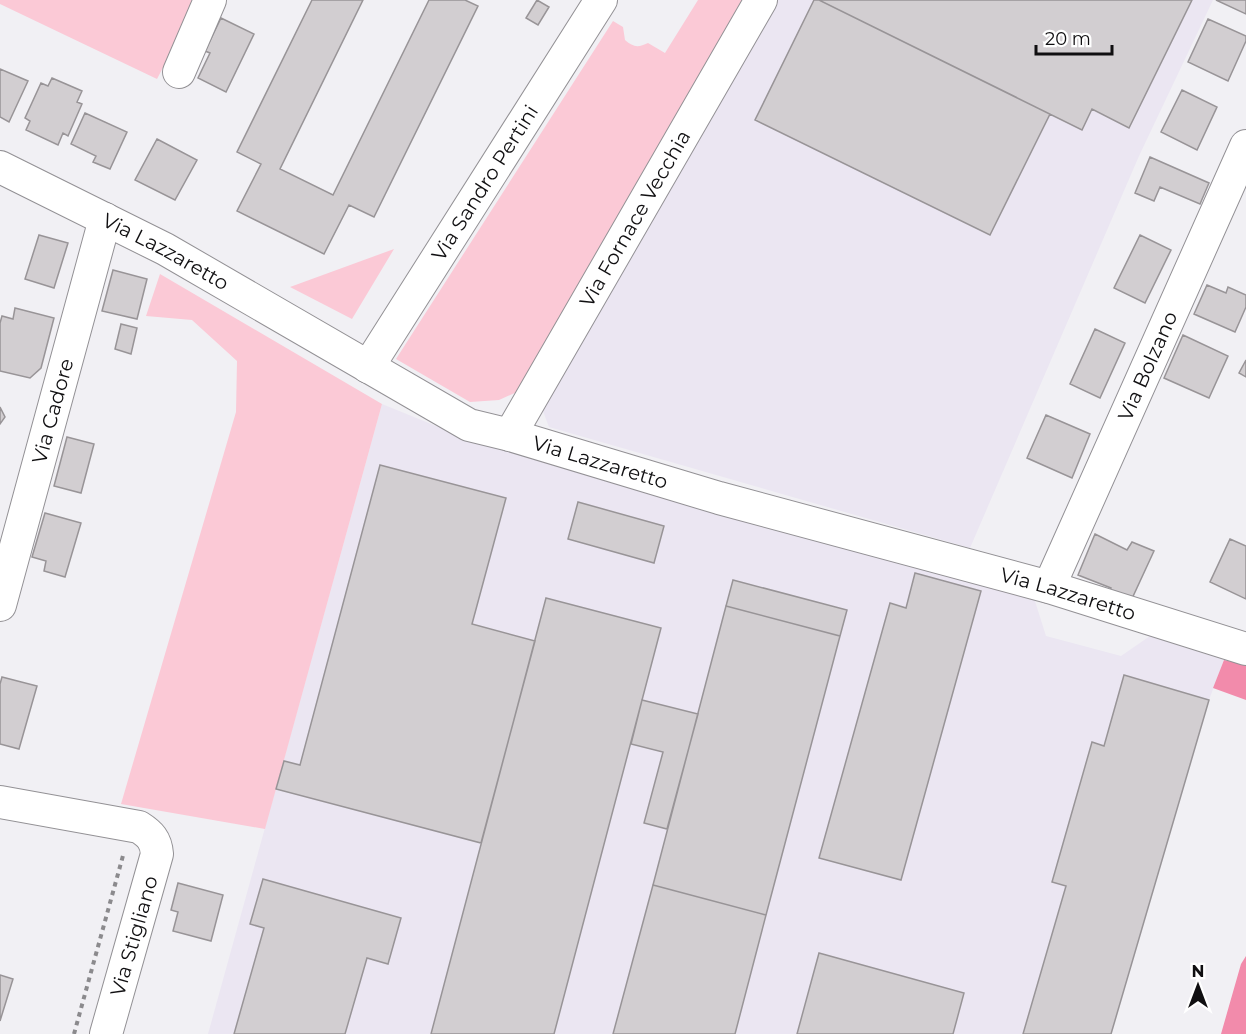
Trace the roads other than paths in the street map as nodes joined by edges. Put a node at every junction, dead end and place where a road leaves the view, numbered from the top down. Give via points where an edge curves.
1 (210, 0) edge
2 (601, 0) edge
3 (761, 0) edge
4 (179, 72) dead end
5 (1246, 146) edge
6 (0, 167) edge
7 (105, 219) junction
8 (368, 367) junction
9 (510, 435) junction
10 (1049, 587) junction
11 (0, 605) edge
12 (1246, 650) edge
13 (0, 802) edge
14 (106, 1034) edge

1 - 4 street
2 - 8 street, Via Sandro Pertini
3 - 9 street, Via Fornace Vecchia
5 - 10 street, Via Bolzano
6 - 7 street, Via Lazzaretto
7 - 8 street, Via Lazzaretto via 165,249
7 - 11 street, Via Cadore
8 - 9 street, Via Lazzaretto via 469,425
9 - 10 street, Via Lazzaretto via 719,498
10 - 12 street, Via Lazzaretto
13 - 14 street, Via Stigliano via 142,831 157,846 158,854

